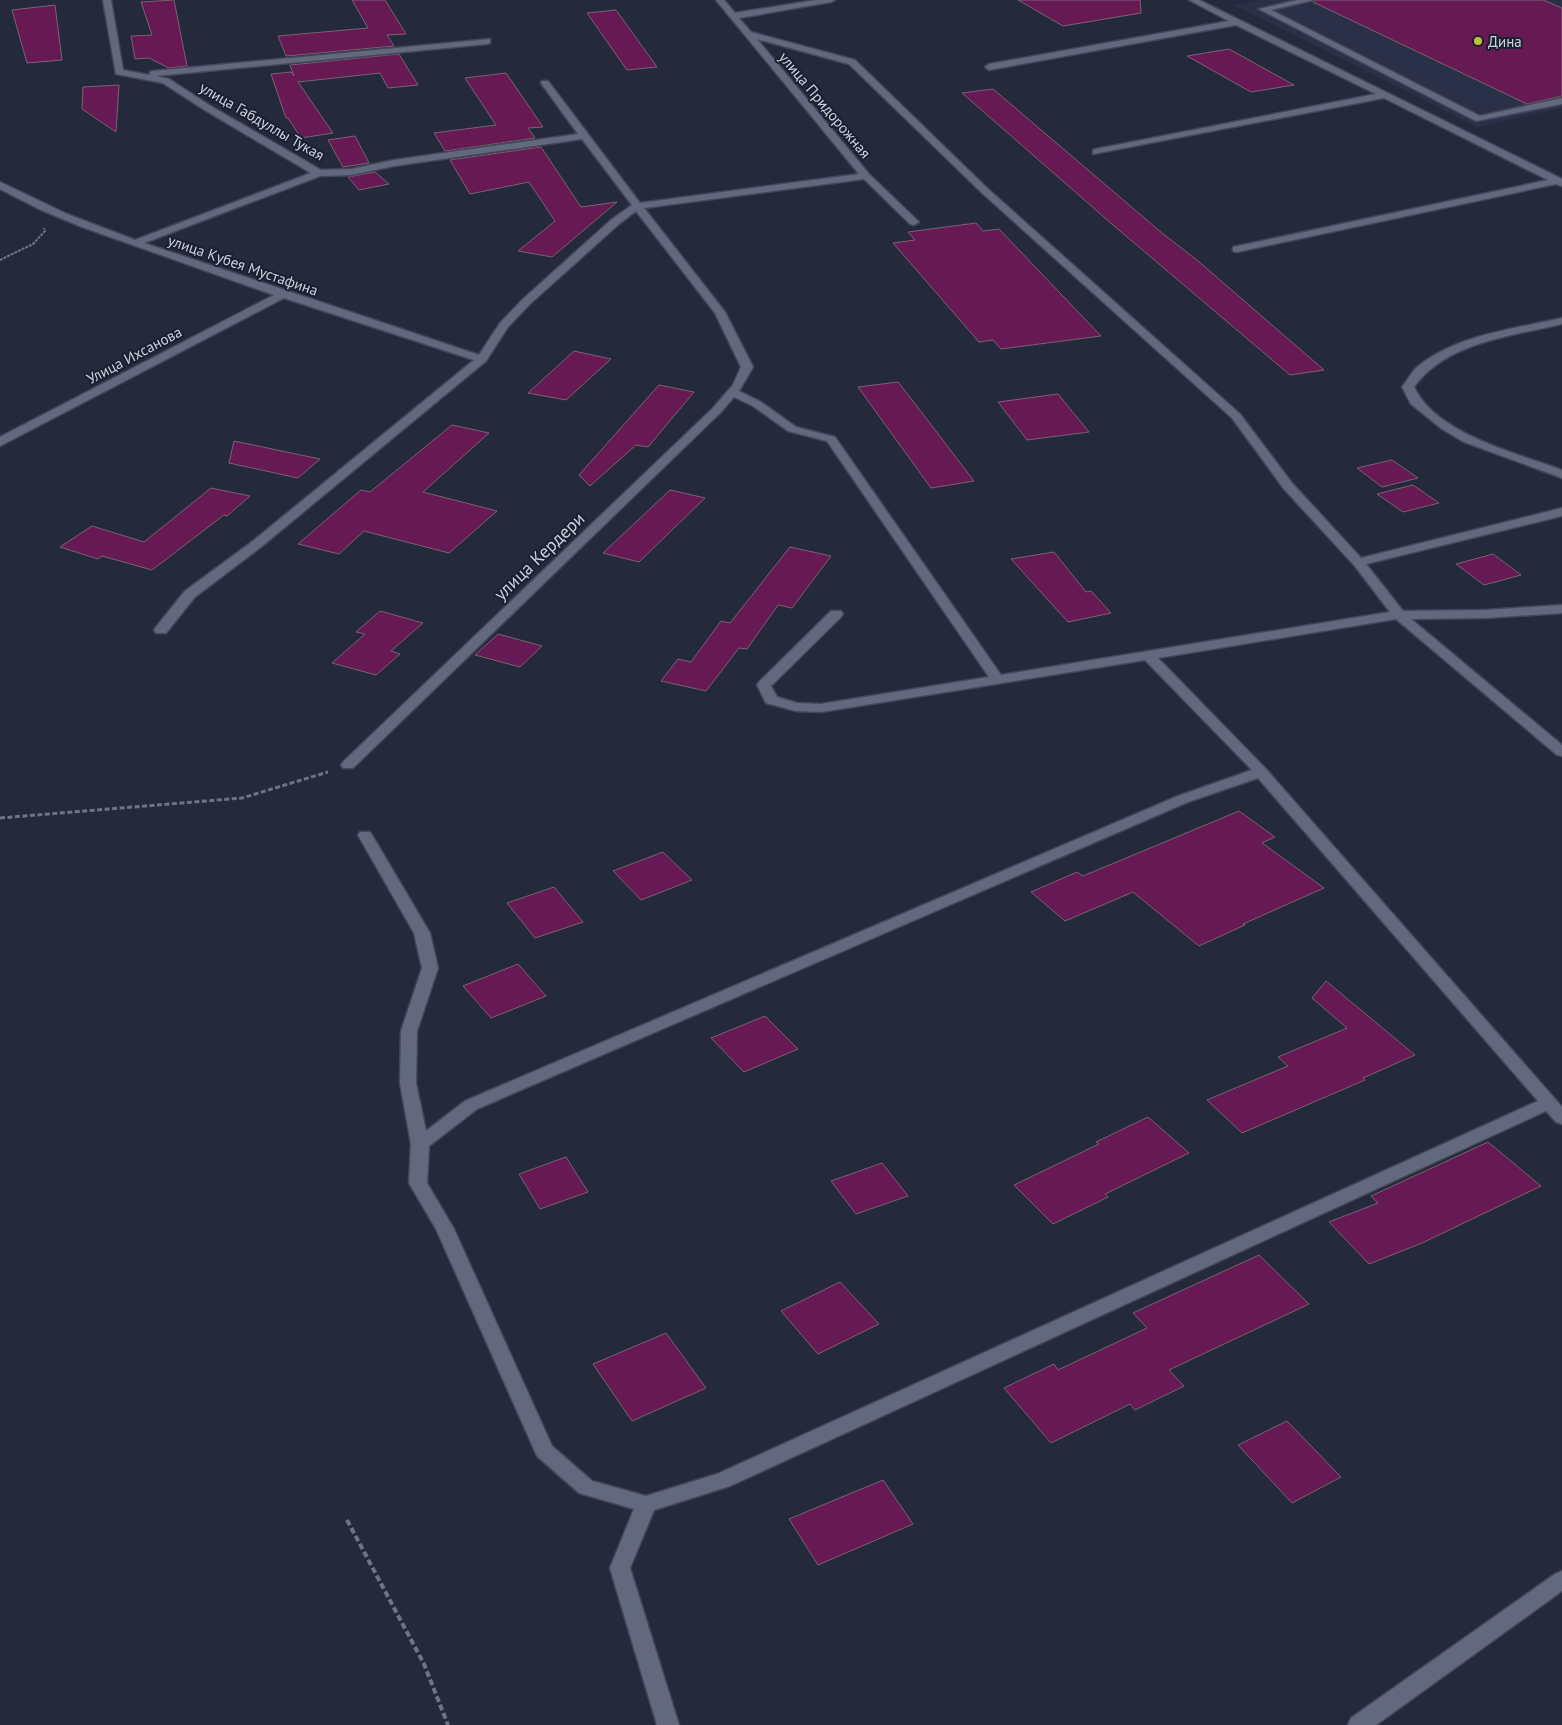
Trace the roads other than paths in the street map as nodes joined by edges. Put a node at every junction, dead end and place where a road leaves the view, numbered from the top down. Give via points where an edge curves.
1 (107, 0) edge
2 (720, 0) edge
3 (832, 0) edge
4 (1193, 0) edge
5 (1310, 0) edge
6 (734, 16) junction
7 (1238, 22) junction
8 (749, 34) junction
9 (487, 41) dead end
10 (989, 67) dead end
11 (144, 75) junction
12 (544, 83) dead end
13 (1386, 96) junction
14 (1562, 101) edge
15 (584, 136) junction
16 (1096, 152) dead end
17 (319, 173) junction
18 (866, 176) junction
19 (1559, 182) edge
20 (0, 185) edge
21 (637, 206) junction
22 (914, 222) dead end
23 (135, 243) junction
24 (1237, 249) dead end
25 (281, 295) junction
26 (1562, 321) edge
27 (482, 359) junction
28 (732, 392) junction
29 (0, 442) edge
30 (1562, 474) edge
31 (1562, 512) edge
32 (1547, 516) junction
33 (1562, 522) edge
34 (1358, 562) junction
35 (1562, 609) edge
36 (836, 614) dead end
37 (1399, 615) junction
38 (161, 630) dead end
39 (1149, 656) junction
40 (998, 680) junction
41 (1562, 752) edge
42 (348, 766) road end
43 (1260, 772) junction
44 (365, 835) dead end
45 (1549, 1103) junction
46 (1562, 1118) edge
47 (420, 1144) junction
48 (646, 1504) junction
49 (1562, 1580) edge
50 (668, 1725) edge
51 (1359, 1725) edge

1 - 11 street, улица Габдуллы Тукая via 119,72
2 - 6 street, улица Придорожная
3 - 6 street
4 - 7 street
5 - 14 street via 1263,9 1479,119
6 - 8 street, улица Придорожная
7 - 10 street
7 - 13 street
8 - 18 street, улица Придорожная
8 - 34 street via 852,62 991,196 1236,416 1288,486
9 - 11 street
11 - 17 street, улица Габдуллы Тукая via 166,81 206,108
12 - 15 street
13 - 16 street
13 - 19 street
15 - 17 street, улица Габдуллы Тукая via 352,172
15 - 21 street
17 - 23 street
18 - 21 street
18 - 22 street, улица Придорожная
19 - 24 street
20 - 23 street, улица Кубея Мустафина via 77,223
21 - 27 street via 526,302 504,325
21 - 28 street, улица Кердери via 720,312 747,367
23 - 25 street, улица Кубея Мустафина
25 - 27 street, улица Кубея Мустафина
25 - 29 street, Улица Ихсанова
26 - 30 street via 1450,352 1420,372 1408,387 1415,402 1468,440
27 - 38 street via 257,544 190,594
28 - 40 street via 757,404 792,430 831,439
28 - 42 street, улица Кердери
31 - 32 street
32 - 33 street
32 - 34 street
34 - 37 street
35 - 37 street
36 - 40 street via 764,685 771,700 796,707 821,708
37 - 39 street
37 - 41 street
39 - 40 street
39 - 43 street
43 - 45 street
43 - 47 street via 1183,799 471,1105
44 - 47 street via 422,933 430,968 409,1031 408,1083
45 - 46 street
45 - 48 street via 722,1480
47 - 48 street via 418,1183 445,1229 544,1451 586,1487
48 - 50 street via 620,1568
49 - 51 street

